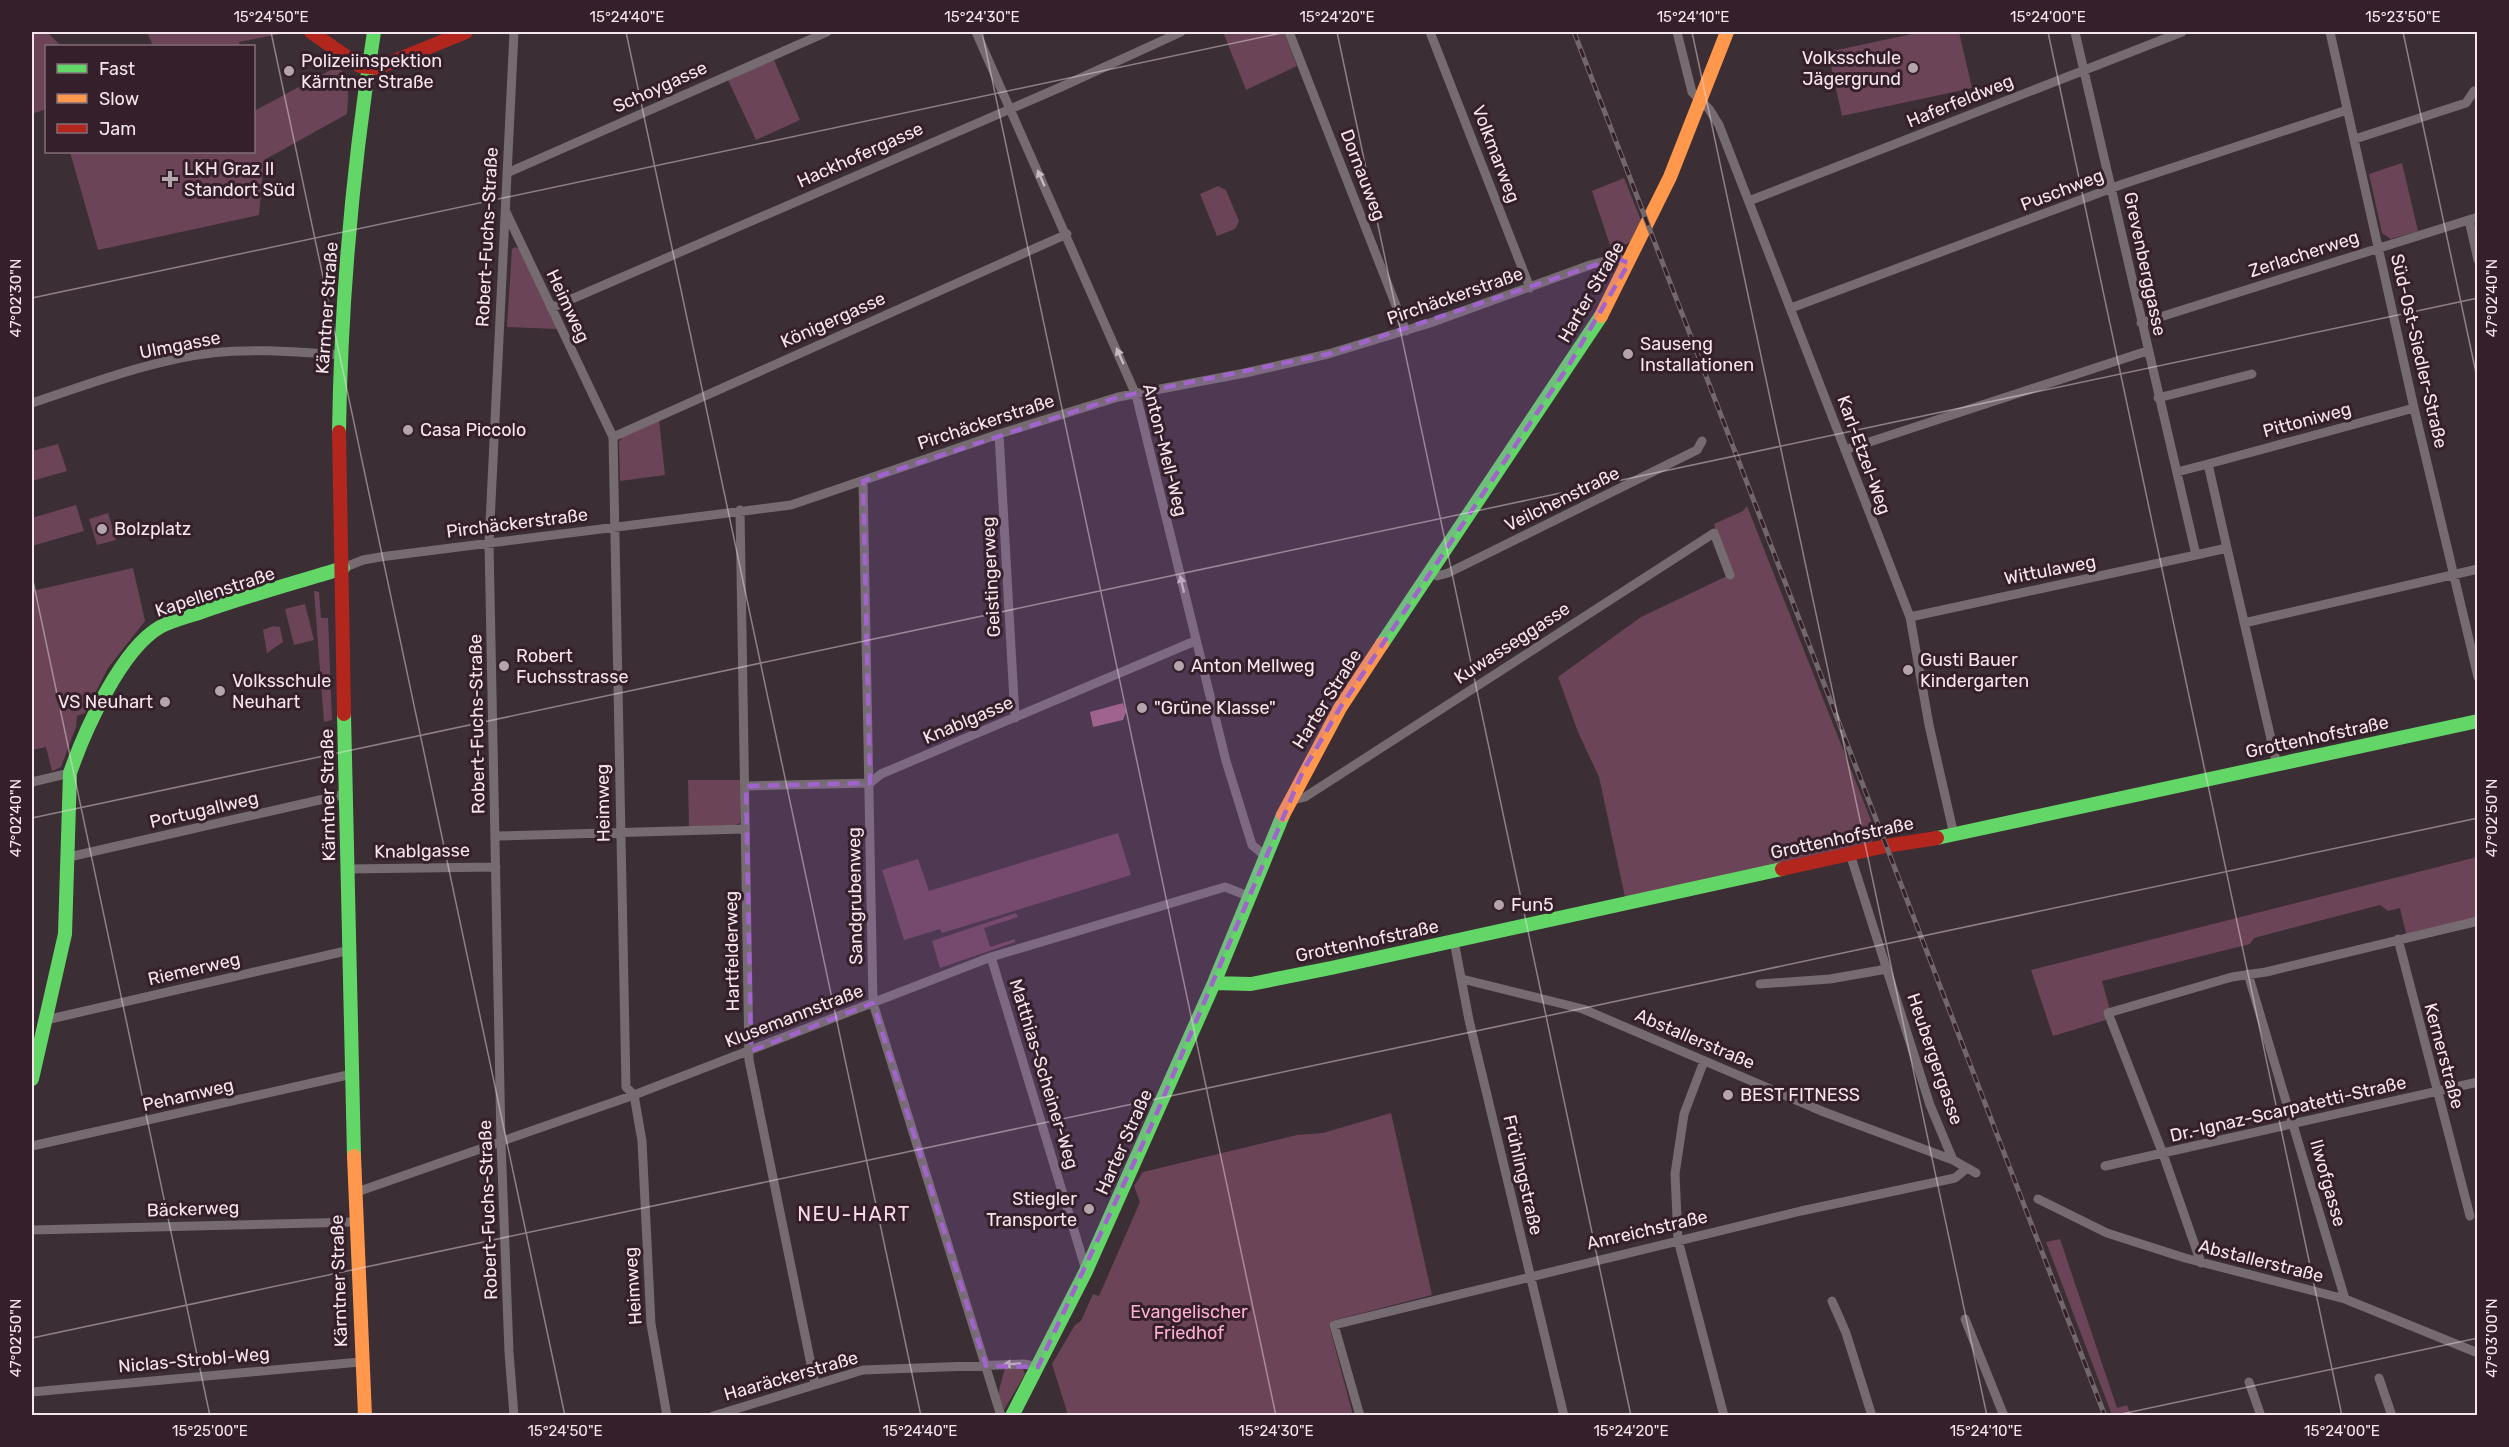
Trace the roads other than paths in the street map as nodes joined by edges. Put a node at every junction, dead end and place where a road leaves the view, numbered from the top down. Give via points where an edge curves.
1 (311, 32) edge
2 (374, 32) edge
3 (466, 32) edge
4 (514, 32) edge
5 (827, 32) edge
6 (976, 32) edge
7 (1181, 32) edge
8 (1289, 32) edge
9 (1430, 32) edge
10 (1677, 32) edge
11 (1728, 32) edge
12 (2075, 32) edge
13 (2182, 32) edge
14 (2330, 32) edge
15 (368, 66) junction
16 (2084, 70) junction
17 (2474, 91) dead end
18 (1700, 100) junction
19 (1010, 108) junction
20 (2347, 110) junction
21 (2355, 139) junction
22 (507, 173) junction
23 (2111, 189) junction
24 (1749, 201) junction
25 (505, 209) junction
26 (2474, 219) edge
27 (1066, 234) junction
28 (2379, 247) junction
29 (2478, 261) edge
30 (1629, 263) junction
31 (1530, 288) junction
32 (551, 308) junction
33 (1791, 308) junction
34 (2141, 323) junction
35 (1406, 331) junction
36 (2147, 351) junction
37 (340, 355) junction
38 (2252, 374) dead end
39 (1136, 394) junction
40 (2158, 398) junction
41 (32, 403) edge
42 (2414, 408) junction
43 (999, 434) junction
44 (613, 437) junction
45 (1702, 441) dead end
46 (1845, 450) junction
47 (2208, 464) junction
48 (2177, 472) junction
49 (863, 481) junction
50 (740, 510) junction
51 (616, 528) junction
52 (489, 543) junction
53 (2227, 548) junction
54 (2196, 555) junction
55 (343, 568) junction
56 (2478, 569) edge
57 (1431, 573) junction
58 (2454, 574) junction
59 (1730, 575) dead end
60 (1910, 617) junction
61 (2244, 623) junction
62 (1195, 641) junction
63 (2478, 677) edge
64 (1015, 718) junction
65 (2478, 721) edge
66 (2277, 765) junction
67 (70, 773) junction
68 (32, 782) edge
69 (870, 783) junction
70 (746, 786) junction
71 (346, 795) junction
72 (1289, 801) junction
73 (745, 830) junction
74 (620, 833) junction
75 (1954, 835) junction
76 (497, 836) junction
77 (1850, 854) junction
78 (1264, 855) junction
79 (69, 857) junction
80 (496, 867) junction
81 (348, 869) junction
82 (1248, 896) junction
83 (2478, 921) edge
84 (2398, 939) junction
85 (1454, 941) junction
86 (350, 950) junction
87 (991, 957) junction
88 (1887, 969) junction
89 (2248, 974) junction
90 (1462, 979) junction
91 (1214, 983) junction
92 (1760, 984) dead end
93 (873, 1003) junction
94 (46, 1020) junction
95 (751, 1051) junction
96 (1704, 1061) junction
97 (352, 1074) junction
98 (32, 1079) edge
99 (2478, 1083) edge
100 (2437, 1092) junction
101 (634, 1095) junction
102 (2294, 1126) junction
103 (501, 1141) junction
104 (32, 1146) edge
105 (2163, 1154) junction
106 (1953, 1160) junction
107 (2105, 1166) dead end
108 (1966, 1169) junction
109 (1976, 1173) dead end
110 (354, 1193) junction
111 (2038, 1199) dead end
112 (2470, 1216) dead end
113 (355, 1222) junction
114 (32, 1230) edge
115 (1678, 1240) junction
116 (2201, 1263) junction
117 (1086, 1271) junction
118 (1530, 1275) junction
119 (2345, 1299) junction
120 (1832, 1301) dead end
121 (1965, 1319) dead end
122 (2478, 1353) edge
123 (360, 1362) junction
124 (986, 1366) junction
125 (1038, 1367) junction
126 (2379, 1378) dead end
127 (2249, 1382) dead end
128 (815, 1384) junction
129 (32, 1392) edge
130 (365, 1416) edge
131 (514, 1416) edge
132 (667, 1416) edge
133 (713, 1416) edge
134 (1001, 1416) edge
135 (1012, 1416) edge
136 (1360, 1416) edge
137 (1564, 1416) edge
138 (1724, 1416) edge
139 (1872, 1416) edge
140 (2004, 1416) edge
141 (2261, 1416) edge
142 (2392, 1416) edge

1 - 15 main road via 351,61
2 - 15 main road, Kärntner Straße
3 - 15 main road via 376,68
4 - 22 street, Robert-Fuchs-Straße
5 - 22 street, Schoygasse
6 - 19 street, Anton-Mell-Weg
7 - 19 street, Hackhofergasse
8 - 35 street, Dornauweg
9 - 31 street, Volkmarweg
10 - 18 street, Karl-Etzel-Weg via 1692,92
11 - 18 main road, Harter Straße
12 - 16 street, Grevenberggasse
13 - 16 street, Haferfeldweg
14 - 20 street, Süd-Ost-Siedler-Straße
15 - 37 main road, Kärntner Straße
16 - 23 street, Grevenberggasse
16 - 24 street, Haferfeldweg
17 - 21 street via 2466,103
18 - 24 street, Karl-Etzel-Weg via 1719,126
18 - 30 main road, Harter Straße via 1671,177
27 -> 19 street, Anton-Mell-Weg
19 - 32 street, Hackhofergasse
20 - 21 street, Süd-Ost-Siedler-Straße
20 - 23 street, Puschweg
21 - 28 street, Süd-Ost-Siedler-Straße
22 - 25 street, Robert-Fuchs-Straße
23 - 33 street, Puschweg
23 - 34 street, Grevenberggasse
24 - 33 street, Karl-Etzel-Weg
25 - 32 street, Heimweg
25 - 52 street, Robert-Fuchs-Straße
26 - 28 street, Zerlacherweg
26 - 29 street
39 -> 27 street, Anton-Mell-Weg
27 - 44 street, Königergasse
28 - 34 street, Zerlacherweg
28 - 42 street, Süd-Ost-Siedler-Straße
30 - 31 street, Pirchäckerstraße via 1616,258
30 - 57 main road, Harter Straße via 1569,365
31 - 35 street, Pirchäckerstraße
32 - 44 street, Heimweg
33 - 46 street, Karl-Etzel-Weg
34 - 36 street, Grevenberggasse
35 - 39 street, Pirchäckerstraße via 1281,365
36 - 40 street, Grevenberggasse
36 - 46 street
37 - 41 street, Ulmgasse via 259,350 211,353 137,370
37 - 55 main road, Kärntner Straße
38 - 40 street
39 - 43 street, Pirchäckerstraße
62 -> 39 street, Anton-Mell-Weg
40 - 48 street, Grevenberggasse
42 - 47 street, Pittoniweg
42 - 58 street, Süd-Ost-Siedler-Straße
43 - 49 street, Pirchäckerstraße
43 - 64 street, Geistingerweg
44 - 51 street, Heimweg
45 - 57 street, Veilchenstraße via 1697,450 1448,573
46 - 60 street, Karl-Etzel-Weg
47 - 48 street
47 - 53 street
48 - 54 street, Grevenberggasse
49 - 50 street, Pirchäckerstraße via 791,505
49 - 69 street, Sandgrubenweg
50 - 51 street, Pirchäckerstraße
50 - 70 street, Hartfelderweg
51 - 52 street, Pirchäckerstraße
51 - 74 street, Heimweg
52 - 55 street, Pirchäckerstraße via 371,558
52 - 76 street, Robert-Fuchs-Straße
53 - 54 street
53 - 61 street
54 - 60 street, Wittulaweg
55 - 67 main road, Kapellenstraße via 170,622 150,633 111,683
55 - 71 main road, Kärntner Straße
56 - 58 street
57 - 72 main road, Harter Straße via 1340,708
58 - 61 street
58 - 63 street, Süd-Ost-Siedler-Straße
59 - 72 street, Kuwasseggasse via 1713,532 1305,797
60 - 75 street, Karl-Etzel-Weg
61 - 66 street
62 - 64 street, Knablgasse
62 - 78 street, Anton-Mell-Weg via 1252,845
64 - 69 street, Knablgasse via 881,774
65 - 66 main road, Grottenhofstraße
66 - 75 main road, Grottenhofstraße
67 - 68 street
67 - 79 main road, Kapellenstraße
69 - 70 street, Knablgasse
69 - 93 street, Sandgrubenweg
70 - 73 street, Hartfelderweg
71 - 79 street, Portugallweg
71 - 81 main road, Kärntner Straße
72 - 78 main road, Harter Straße
73 - 74 street
73 - 95 street, Hartfelderweg
74 - 76 street
74 - 101 street, Heimweg via 626,1088
75 - 77 main road, Grottenhofstraße
76 - 80 street, Robert-Fuchs-Straße
77 - 85 main road, Grottenhofstraße
77 - 88 street, Heubergergasse
78 - 82 main road, Harter Straße
79 - 94 main road, Kapellenstraße via 65,934
80 - 81 street, Knablgasse
80 - 103 street, Robert-Fuchs-Straße
81 - 86 main road, Kärntner Straße
82 - 87 street, Klusemannstraße via 1225,887
82 - 91 main road, Harter Straße
83 - 84 street
84 - 89 street
84 - 100 street, Kernerstraße
85 - 90 street, Frühlingstraße
85 - 91 main road, Grottenhofstraße via 1251,984
86 - 94 street, Riemerweg
86 - 97 main road, Kärntner Straße
87 - 93 street, Klusemannstraße
87 - 117 street, Matthias-Scheiner-Weg
88 - 92 street via 1830,979
88 - 106 street, Heubergergasse via 1930,1105
89 - 102 street, Ilwofgasse
89 - 105 street via 2108,1013
90 - 96 street, Abstallerstraße via 1584,1009
90 - 118 street, Frühlingstraße
91 - 117 main road, Harter Straße
93 - 95 street, Klusemannstraße
93 - 124 street, Sandgrubenweg
94 - 98 main road, Kapellenstraße
95 - 101 street, Klusemannstraße
95 - 128 street, Hartfelderweg via 749,1060
96 - 106 street, Abstallerstraße via 1824,1112
96 - 115 street via 1684,1114 1675,1174
97 - 104 street, Pehamweg
97 - 110 main road, Kärntner Straße
99 - 100 street, Dr.-Ignaz-Scarpatetti-Straße
100 - 102 street, Dr.-Ignaz-Scarpatetti-Straße
100 - 112 street, Kernerstraße
101 - 103 street, Klusemannstraße
101 - 132 street, Heimweg via 642,1141 651,1324
102 - 105 street, Dr.-Ignaz-Scarpatetti-Straße
102 - 119 street, Ilwofgasse
103 - 110 street, Klusemannstraße
103 - 131 street, Robert-Fuchs-Straße
105 - 107 street, Dr.-Ignaz-Scarpatetti-Straße
105 - 116 street
106 - 108 street, Abstallerstraße
108 - 109 street, Abstallerstraße
108 - 115 street, Amreichstraße via 1955,1178
110 - 113 main road, Kärntner Straße
111 - 116 street, Abstallerstraße via 2107,1233
113 - 114 street, Bäckerweg
113 - 123 main road, Kärntner Straße
115 - 118 street, Amreichstraße
115 - 138 street
116 - 119 street, Abstallerstraße
117 - 125 main road, Harter Straße
118 - 136 street, Amreichstraße via 1334,1325
118 - 137 street, Frühlingstraße
119 - 122 street, Abstallerstraße
120 - 139 street
121 - 140 street
123 - 129 street, Niclas-Strobl-Weg
123 - 130 main road, Kärntner Straße
125 -> 124 street, Haaräckerstraße
124 - 128 street, Haaräckerstraße via 863,1370
124 - 134 street
125 - 135 main road, Harter Straße
126 - 142 street
127 - 141 street
128 - 133 street, Haaräckerstraße

